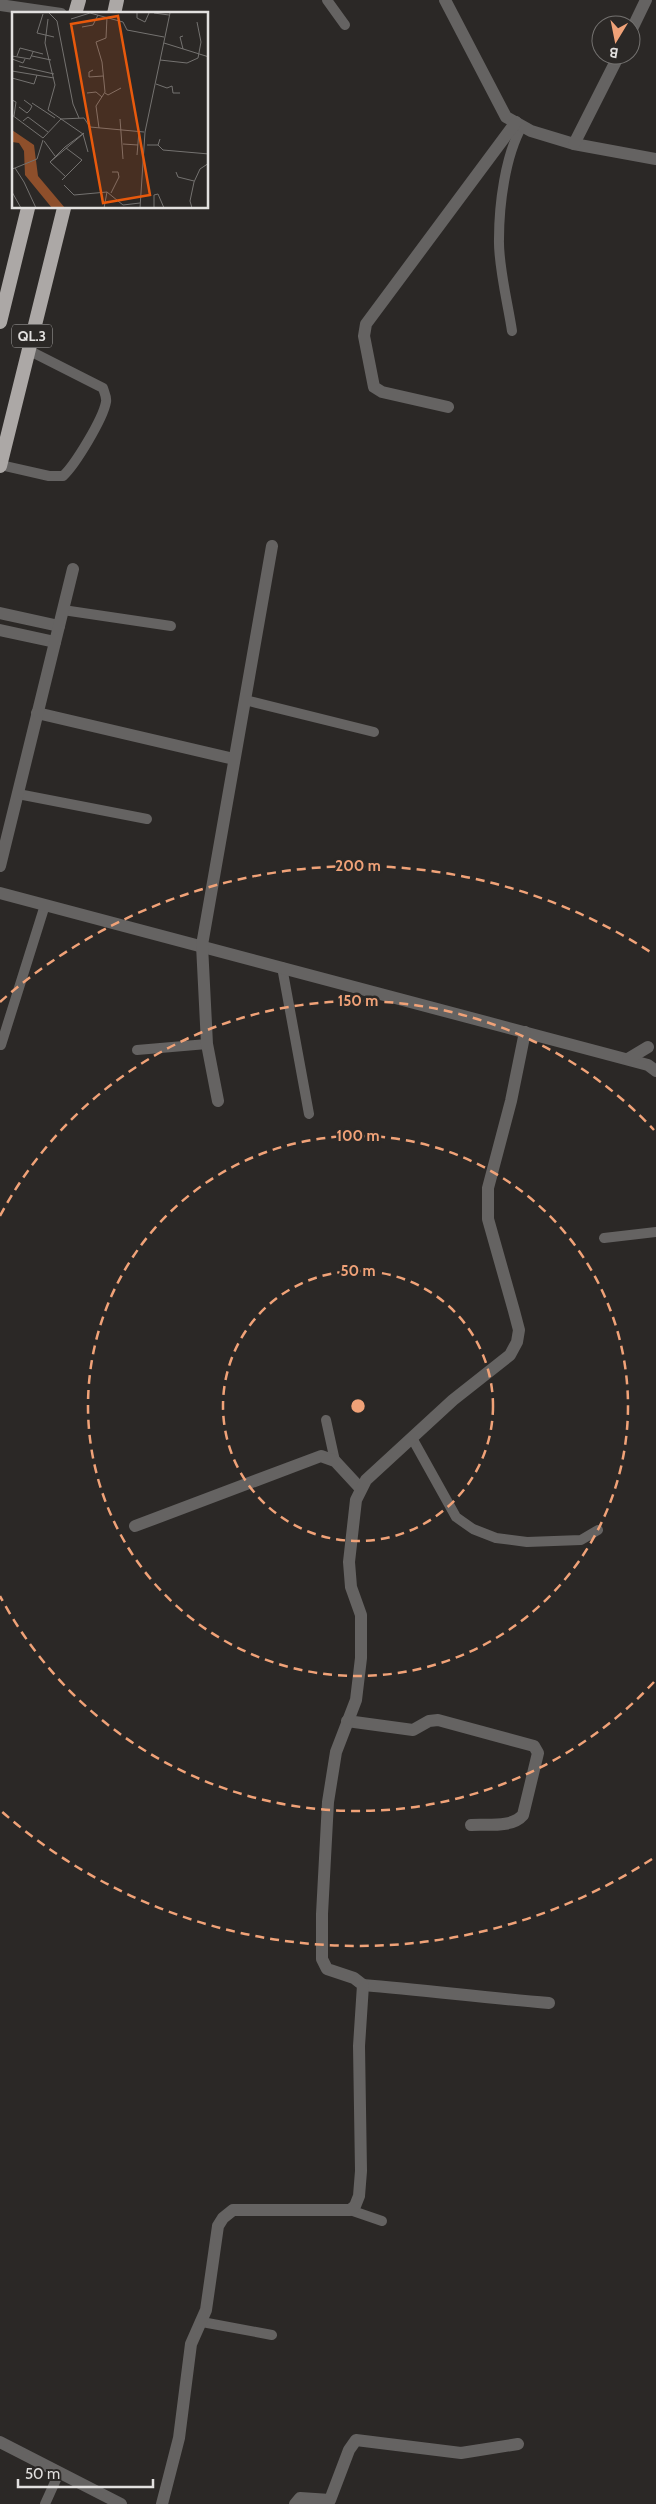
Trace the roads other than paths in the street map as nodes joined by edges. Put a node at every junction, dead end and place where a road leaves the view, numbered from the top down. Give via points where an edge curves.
1 (327, 0) edge
2 (445, 0) edge
3 (646, 0) edge
4 (0, 5) edge
5 (47, 12) edge
6 (639, 15) edge
7 (345, 25) dead end
8 (614, 65) edge
9 (519, 124) junction
10 (574, 144) junction
11 (656, 159) edge
12 (28, 209) edge
13 (64, 209) edge
14 (0, 322) edge
15 (512, 331) dead end
16 (28, 350) junction
17 (448, 407) dead end
18 (0, 465) edge
19 (272, 546) dead end
20 (73, 569) dead end
21 (62, 610) junction
22 (0, 612) edge
23 (59, 626) junction
24 (171, 626) dead end
25 (0, 630) edge
26 (55, 642) junction
27 (244, 700) junction
28 (38, 713) junction
29 (374, 732) dead end
30 (234, 759) junction
31 (18, 794) junction
32 (147, 819) dead end
33 (0, 866) edge
34 (0, 893) edge
35 (45, 905) junction
36 (202, 945) junction
37 (282, 967) junction
38 (525, 1032) junction
39 (206, 1044) junction
40 (1, 1045) dead end
41 (648, 1047) dead end
42 (137, 1050) dead end
43 (628, 1059) junction
44 (656, 1070) edge
45 (218, 1101) dead end
46 (308, 1114) dead end
47 (656, 1232) edge
48 (604, 1238) dead end
49 (326, 1420) dead end
50 (412, 1438) junction
51 (335, 1461) junction
52 (360, 1488) junction
53 (135, 1526) dead end
54 (598, 1530) dead end
55 (347, 1721) junction
56 (471, 1825) dead end
57 (363, 1985) junction
58 (549, 2003) dead end
59 (350, 2210) junction
60 (382, 2221) dead end
61 (202, 2322) junction
62 (272, 2335) dead end
63 (0, 2442) edge
64 (518, 2444) dead end
65 (59, 2473) junction
66 (45, 2504) edge
67 (121, 2504) edge
68 (162, 2504) edge
69 (296, 2504) edge

1 - 7 lane
2 - 9 street via 506,117
3 - 6 street
4 - 5 street
8 - 10 street
9 - 10 street
9 - 15 lane via 505,175 498,240
9 - 17 street via 366,324 364,336 374,387 382,392
10 - 11 street
12 - 14 highway, QL.3
13 - 16 highway, QL.3
16 - 18 highway, QL.3
16 - 18 lane via 102,388 107,400 71,468 63,476
19 - 27 street
20 - 21 street
21 - 23 street
21 - 24 lane
22 - 23 street
23 - 26 street
25 - 26 street
26 - 28 street
27 - 29 lane
27 - 30 street
28 - 30 street
28 - 31 street
30 - 36 street
31 - 32 lane
31 - 33 street
34 - 35 street
35 - 36 street
35 - 40 lane
36 - 37 street
36 - 39 street
37 - 38 street
37 - 46 lane
38 - 43 street
38 - 50 street via 488,1188 488,1219 514,1311 517,1342 510,1355 452,1400
39 - 42 lane
39 - 45 street
41 - 43 street
43 - 44 street
47 - 48 lane
49 - 51 lane
50 - 52 street
50 - 54 lane via 456,1517 472,1529 496,1538 527,1542 581,1540
51 - 52 street
51 - 53 street via 321,1456
52 - 55 street via 349,1562 351,1586 361,1615 360,1658 356,1700
55 - 56 street via 413,1730 438,1720 534,1746 538,1753 523,1815 511,1823
55 - 57 street via 336,1752 328,1802 322,1959 327,1969 354,1978
57 - 58 street
57 - 59 street via 359,2046 361,2171 359,2196 356,2206
59 - 60 lane
59 - 61 street via 233,2210 223,2218 216,2232
61 - 62 lane
61 - 68 street via 191,2344 179,2438
63 - 65 street
64 - 69 street via 461,2452 356,2440 330,2500 300,2498
65 - 66 lane
65 - 67 street

